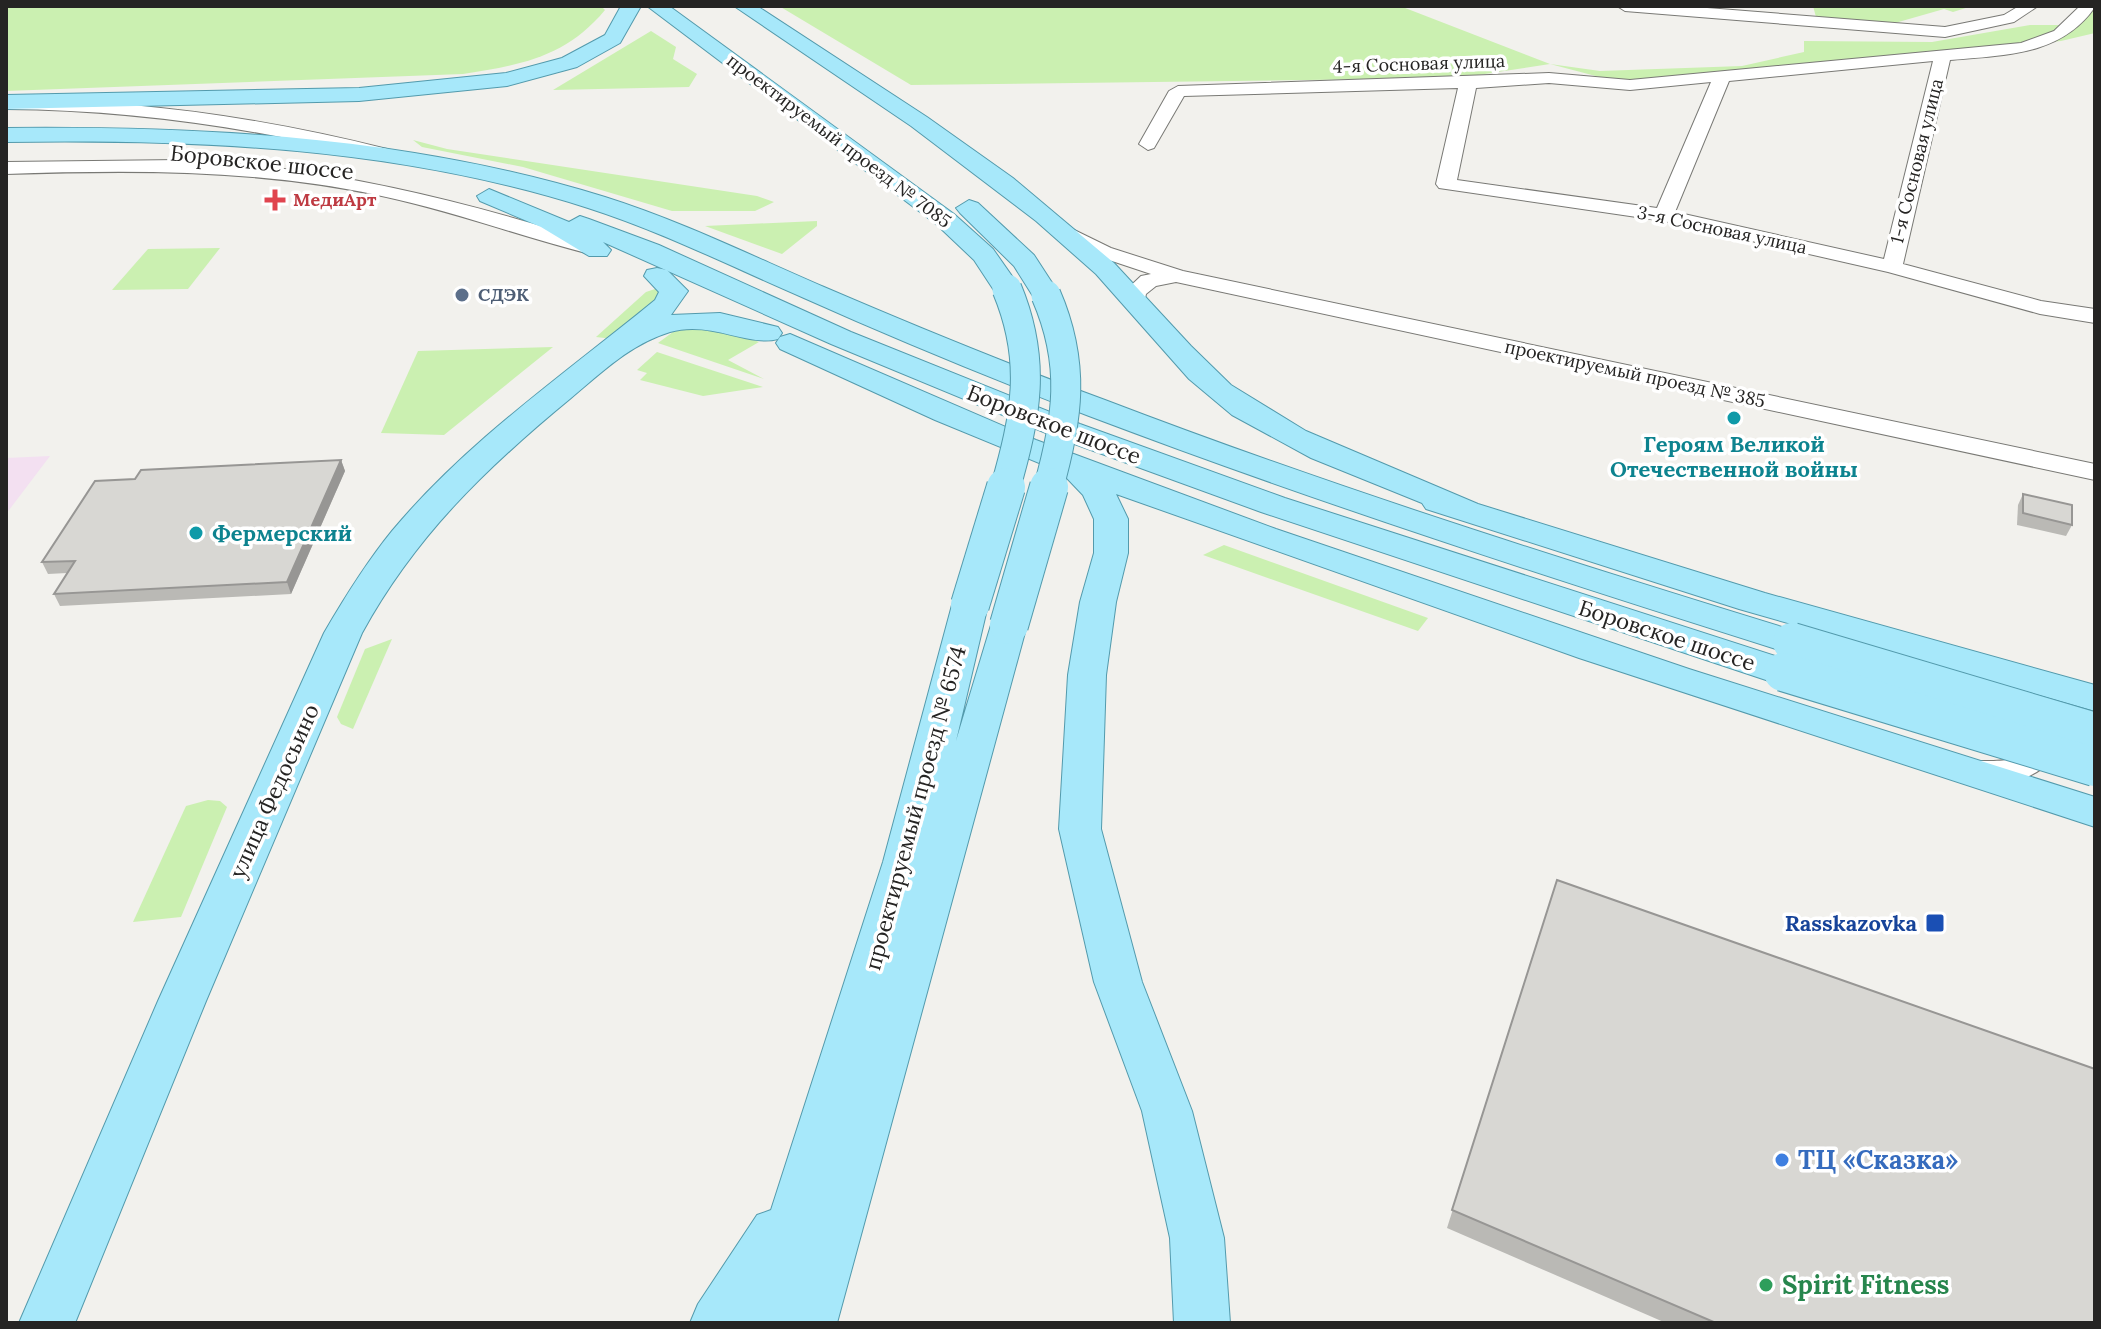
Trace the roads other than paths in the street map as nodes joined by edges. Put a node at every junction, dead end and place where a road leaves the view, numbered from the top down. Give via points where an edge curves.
1 (631, 6) edge
2 (657, 6) edge
3 (1625, 6) edge
4 (2088, 6) edge
5 (2023, 10) edge
6 (737, 18) edge
7 (1943, 56) junction
8 (778, 67) dead end
9 (1722, 77) junction
10 (1468, 83) junction
11 (6, 103) edge
12 (1148, 144) dead end
13 (7, 151) edge
14 (397, 158) junction
15 (489, 196) junction
16 (1664, 215) junction
17 (1062, 230) junction
18 (599, 251) junction
19 (1892, 267) junction
20 (657, 276) junction
21 (1180, 277) junction
22 (1007, 289) joint
23 (1046, 295) joint
24 (1135, 302) junction
25 (2095, 316) edge
26 (877, 319) junction
27 (768, 333) junction
28 (622, 343) junction
29 (1073, 467) junction
30 (2095, 472) edge
31 (1204, 517) junction
32 (1488, 519) junction
33 (1111, 553) junction
34 (990, 615) junction
35 (1788, 657) junction
36 (1955, 659) junction
37 (2095, 698) edge
38 (2095, 732) edge
39 (1938, 765) junction
40 (2095, 767) edge
41 (2095, 812) edge
42 (807, 1182) junction
43 (47, 1323) edge
44 (718, 1323) edge
45 (763, 1323) edge
46 (809, 1323) edge
47 (1202, 1323) edge

1 - 11 main road via 627,23 596,48 486,84 381,95
2 - 22 main road, проектируемый проезд № 7085 via 945,219 984,255
3 - 5 street via 1932,32
4 - 7 street, 4-я Сосновая улица via 2069,29 2049,41
6 - 17 main road via 993,176
7 - 9 street, 4-я Сосновая улица
7 - 19 street, 1-я Сосновая улица
8 - 23 main road, проектируемый проезд № 7085 via 994,228 1025,261
9 - 10 street, 4-я Сосновая улица via 1630,85 1549,78
9 - 16 street
10 - 12 street, 4-я Сосновая улица via 1178,91
10 - 16 street, 3-я Сосновая улица via 1446,184
11 - 14 street via 171,112
13 - 14 main road, Боровское шоссе via 195,137
13 - 15 main road, Боровское шоссе via 241,157 371,173
13 - 18 street via 54,167 211,167 332,180 493,216
14 - 26 main road, Боровское шоссе via 503,177 595,202
15 - 18 main road via 550,222
15 - 35 main road, Боровское шоссе via 617,237 876,353 1131,454 1411,551
16 - 19 street, 3-я Сосновая улица
17 - 21 street, проектируемый проезд № 385 via 1104,252
17 - 24 main road
18 - 20 main road
19 - 25 street, 3-я Сосновая улица via 2040,307
20 - 27 main road
20 - 28 main road via 674,297
21 - 24 street via 1149,281 1135,292
21 - 30 street, проектируемый проезд № 385
22 - 34 main road, проектируемый проезд № 6574, bridge via 1028,356 1027,387
23 - 34 main road, проектируемый проезд № 6574, bridge via 1061,329 1068,397 1062,440
24 - 32 main road via 1211,383 1241,407 1283,432
26 - 32 main road
26 - 35 main road, Боровское шоссе via 1303,484 1532,561
27 - 28 main road via 697,318 659,326
27 - 29 main road
28 - 43 main road, улица Федосьино via 461,480 369,586 343,633 182,1001
29 - 31 main road
29 - 33 main road via 1098,491 1111,519
31 - 33 main road via 1178,514 1142,521
31 - 39 main road
32 - 36 main road
33 - 47 main road via 1087,675 1080,829 1118,982 1167,1111 1197,1238
34 - 42 main road, проектируемый проезд № 6574 via 905,862
34 - 46 main road, проектируемый проезд № 6574
35 - 38 main road, Боровское шоссе, bridge
35 - 40 main road, Боровское шоссе, bridge
36 - 37 main road
36 - 39 street via 1994,674 2025,696 2044,721 2046,745 2031,763 2009,771 1981,773
39 - 41 main road
42 - 44 main road
42 - 45 main road, проектируемый проезд № 6574

